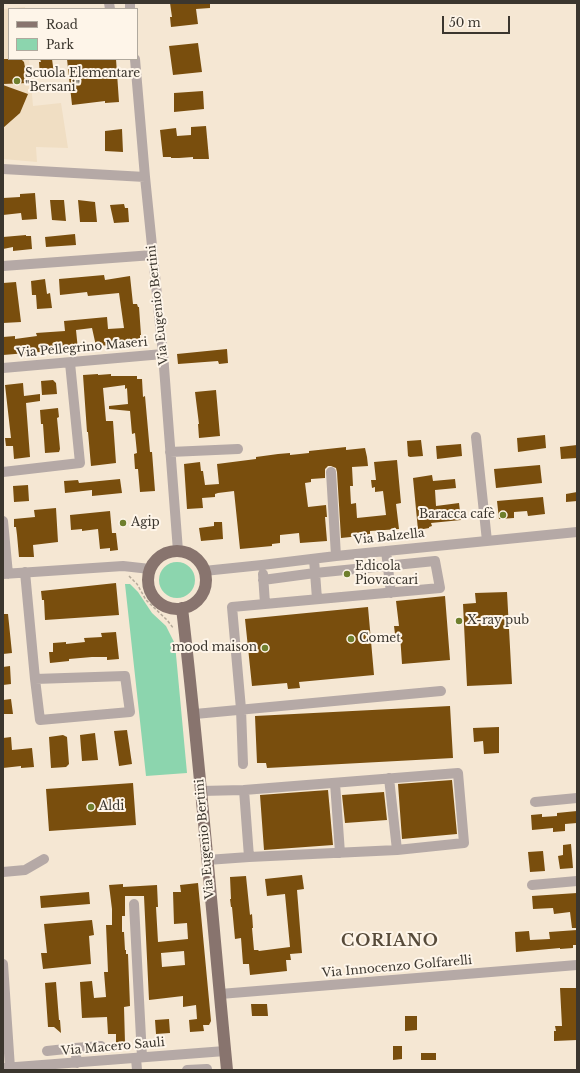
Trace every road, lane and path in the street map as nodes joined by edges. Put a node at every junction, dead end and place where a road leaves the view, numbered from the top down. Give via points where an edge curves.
1 (135, 60) edge
2 (3, 169) edge
3 (145, 177) junction
4 (153, 255) junction
5 (3, 266) edge
6 (163, 354) junction
7 (70, 363) junction
8 (3, 368) edge
9 (476, 437) dead end
10 (238, 449) dead end
11 (170, 452) junction
12 (3, 472) edge
13 (331, 472) dead end
14 (3, 522) edge
15 (577, 532) edge
16 (487, 541) junction
17 (386, 550) junction
18 (178, 551) junction
19 (336, 556) junction
20 (314, 559) junction
21 (262, 565) junction
22 (388, 567) junction
23 (150, 569) junction
24 (204, 571) junction
25 (25, 572) junction
26 (315, 573) junction
27 (5, 574) edge
28 (128, 575) dead end
29 (263, 580) junction
30 (392, 593) junction
31 (317, 600) junction
32 (265, 604) junction
33 (182, 608) junction
34 (176, 632) dead end
35 (35, 679) junction
36 (441, 691) dead end
37 (241, 709) junction
38 (195, 714) junction
39 (243, 764) dead end
40 (389, 778) junction
41 (335, 783) junction
42 (244, 790) junction
43 (201, 791) junction
44 (577, 798) edge
45 (535, 802) dead end
46 (397, 850) junction
47 (340, 853) junction
48 (249, 857) junction
49 (44, 859) dead end
50 (207, 860) junction
51 (3, 872) edge
52 (577, 881) edge
53 (532, 885) dead end
54 (134, 904) dead end
55 (3, 964) edge
56 (577, 966) edge
57 (220, 994) junction
58 (101, 1046) dead end
59 (76, 1048) junction
60 (47, 1051) dead end
61 (225, 1051) junction
62 (139, 1057) junction
63 (77, 1063) junction
64 (7, 1068) edge
65 (137, 1070) edge
66 (187, 1070) edge
67 (207, 1070) edge
68 (227, 1070) edge

1 - 3 street, Via Eugenio Bertini
2 - 3 street
3 - 4 street, Via Eugenio Bertini
4 - 5 street
4 - 6 street, Via Eugenio Bertini
6 - 7 street, Via Pellegrino Maseri
6 - 11 street, Via Eugenio Bertini
7 - 8 street, Via Pellegrino Maseri
7 - 12 street via 80,463
9 - 16 street
10 - 11 street
11 - 18 street, Via Eugenio Bertini
13 - 19 street
14 - 27 street
15 - 16 street, Via Balzella
16 - 17 street, Via Balzella
17 - 19 street, Via Balzella
17 - 22 street
18 - 23 main road via 161,556
18 - 24 main road via 194,557
19 - 20 street, Via Balzella
20 - 21 street, Via Balzella
20 - 26 street
21 - 24 street, Via Balzella
21 - 29 street
22 - 26 street
22 - 30 street
22 - 30 street via 436,561 440,588
23 - 25 street via 123,566
23 - 33 main road via 148,579 155,598 162,605
24 - 33 main road via 204,590 192,604
25 - 27 street
25 - 35 street
26 - 29 street
26 - 31 street
28 - 34 path via 137,584 146,600 168,620
29 - 32 street
30 - 31 street
31 - 32 street
32 - 37 street via 232,607
33 - 38 main road, Via Eugenio Bertini
35 - 35 street via 40,720 130,712 125,676
36 - 37 street
37 - 38 street
37 - 39 street
38 - 43 main road, Via Eugenio Bertini
40 - 41 street
40 - 46 street
40 - 46 street via 458,773 464,843
41 - 42 street
41 - 47 street
42 - 43 street
42 - 48 street
43 - 50 main road, Via Eugenio Bertini
44 - 45 street
46 - 47 street
47 - 48 street
48 - 50 street
49 - 51 street via 25,870
50 - 57 main road, Via Eugenio Bertini
52 - 53 street
54 - 62 street
55 - 64 street
56 - 57 street, Via Innocenzo Golfarelli
57 - 61 main road, Via Eugenio Bertini
58 - 59 street
59 - 60 street
59 - 63 street
61 - 62 street, Via Macero Sauli
61 - 68 main road, Via Eugenio Bertini
62 - 63 street, Via Macero Sauli
62 - 65 street
63 - 64 street, Via Macero Sauli
66 - 67 street

